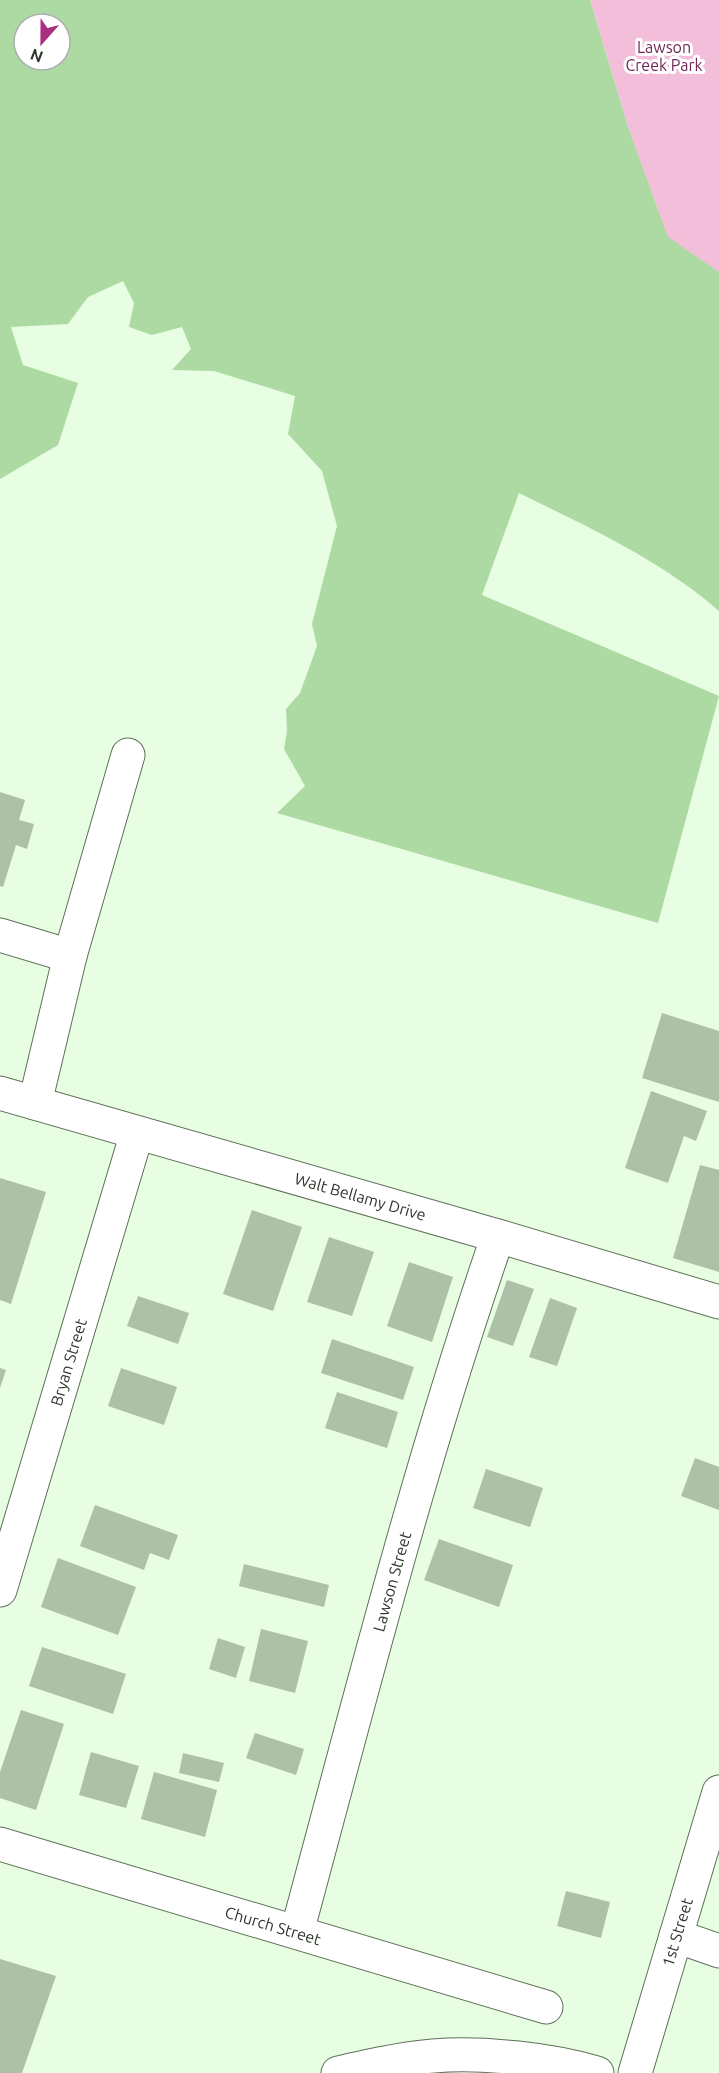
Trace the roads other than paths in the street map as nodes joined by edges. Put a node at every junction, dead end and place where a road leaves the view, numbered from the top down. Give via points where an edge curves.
1 (128, 754) dead end
2 (0, 935) edge
3 (70, 956) junction
4 (0, 1093) edge
5 (35, 1103) junction
6 (137, 1133) junction
7 (498, 1236) junction
8 (719, 1302) edge
9 (0, 1590) edge
10 (719, 1792) edge
11 (0, 1844) edge
12 (297, 1932) junction
13 (676, 1936) junction
14 (719, 1951) edge
15 (546, 2007) dead end
16 (338, 2073) edge
17 (597, 2073) edge
18 (635, 2073) edge

1 - 3 street
2 - 3 street
3 - 5 street
4 - 5 street, Walt Bellamy Drive
5 - 6 street, Walt Bellamy Drive
6 - 7 street, Walt Bellamy Drive
6 - 9 street, Bryan Street
7 - 8 street, Walt Bellamy Drive
7 - 12 street, Lawson Street via 468,1321 396,1566
10 - 13 street, 1st Street
11 - 12 street, Church Street
12 - 15 street, Church Street
13 - 14 street
13 - 18 street, 1st Street
16 - 17 street via 391,2061 477,2056 519,2058

